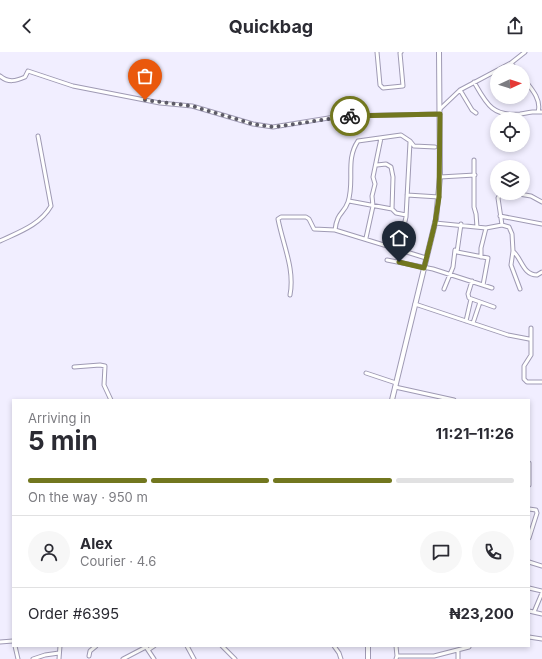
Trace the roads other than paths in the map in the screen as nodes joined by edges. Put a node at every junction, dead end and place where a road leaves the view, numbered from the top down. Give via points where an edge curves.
1 (377, 52) edge
2 (401, 52) edge
3 (439, 52) edge
4 (526, 52) edge
5 (511, 64) edge
6 (490, 74) edge
7 (0, 76) edge
8 (474, 82) junction
9 (530, 88) edge
10 (460, 90) junction
11 (440, 112) junction
12 (540, 112) edge
13 (476, 113) dead end
14 (38, 136) dead end
15 (381, 138) junction
16 (410, 142) junction
17 (434, 147) dead end
18 (474, 160) dead end
19 (377, 165) junction
20 (474, 175) junction
21 (440, 177) junction
22 (406, 195) junction
23 (530, 196) edge
24 (439, 197) junction
25 (498, 200) edge
26 (349, 201) junction
27 (542, 202) edge
28 (373, 206) junction
29 (392, 209) junction
30 (406, 215) junction
31 (500, 216) junction
32 (435, 223) junction
33 (461, 224) junction
34 (542, 224) edge
35 (502, 226) junction
36 (477, 227) junction
37 (486, 228) junction
38 (335, 230) junction
39 (366, 238) junction
40 (0, 241) edge
41 (399, 248) junction
42 (513, 251) junction
43 (457, 252) junction
44 (481, 257) junction
45 (426, 258) junction
46 (387, 260) dead end
47 (424, 268) junction
48 (542, 272) edge
49 (451, 274) junction
50 (472, 281) junction
51 (483, 285) junction
52 (492, 288) dead end
53 (444, 289) dead end
54 (520, 289) dead end
55 (290, 295) dead end
56 (471, 299) junction
57 (480, 302) junction
58 (415, 304) junction
59 (494, 307) dead end
60 (466, 321) junction
61 (473, 324) junction
62 (531, 328) dead end
63 (530, 338) junction
64 (74, 367) dead end
65 (366, 373) dead end
66 (542, 382) edge
67 (396, 385) junction
68 (111, 399) edge
69 (392, 399) edge
70 (450, 399) edge
71 (530, 509) edge
72 (530, 535) edge
73 (530, 562) edge
74 (542, 566) edge
75 (530, 588) edge
76 (542, 592) edge
77 (530, 611) edge
78 (534, 612) junction
79 (542, 614) edge
80 (530, 637) edge
81 (542, 639) edge
82 (12, 641) edge
83 (0, 642) edge
84 (15, 647) edge
85 (60, 647) edge
86 (95, 647) edge
87 (223, 647) edge
88 (335, 647) edge
89 (368, 647) edge
90 (396, 647) edge
91 (452, 647) edge
92 (469, 647) dead end
93 (147, 648) edge
94 (188, 648) edge
95 (452, 651) junction
96 (458, 651) junction
97 (59, 653) junction
98 (440, 655) junction
99 (89, 656) dead end
100 (396, 658) edge
101 (18, 659) edge
102 (32, 659) edge
103 (59, 659) edge
104 (124, 659) edge
105 (154, 659) edge
106 (194, 659) edge
107 (235, 659) edge
108 (341, 659) edge
109 (368, 659) edge
110 (440, 659) edge
111 (458, 659) edge

1 - 2 street via 380,85 383,88 403,86
3 - 11 main road
4 - 5 street
6 - 8 street
7 - 11 street via 4,80 15,82 25,77 28,71 74,86 192,106 253,124 273,127 341,116
8 - 10 street
8 - 12 street via 493,110 516,114
9 - 12 street via 538,99
10 - 11 street
10 - 13 street
11 - 21 main road
14 - 40 street via 51,206 46,215 33,226
15 - 16 street via 401,135
15 - 19 street
15 - 26 street via 357,143 350,160
16 - 17 street via 415,147
16 - 22 street
18 - 20 street
19 - 28 street via 373,177
19 - 29 street via 389,165 392,171
20 - 21 street
20 - 36 street
21 - 24 main road
22 - 24 street
22 - 30 street
23 - 27 street
24 - 32 main road
25 - 31 street
26 - 28 street
26 - 38 street via 339,215
28 - 29 street
28 - 39 street
29 - 30 street via 396,213
30 - 41 street
31 - 34 street
31 - 35 street
32 - 33 street
32 - 45 main road
33 - 36 street
33 - 43 street
35 - 37 street
35 - 42 street via 511,230
36 - 37 street
37 - 44 street
38 - 39 street
38 - 55 street via 314,229 306,217 278,219 289,260 292,283
39 - 41 street
41 - 45 street
42 - 48 street via 529,273 537,275
42 - 54 street via 511,265
43 - 44 street
43 - 49 street via 455,250
44 - 51 street via 488,259
45 - 47 main road
46 - 47 street
47 - 49 street
47 - 58 main road
49 - 50 street
49 - 53 street
50 - 51 street
50 - 56 street via 468,294
51 - 52 street
56 - 57 street
56 - 60 street
57 - 59 street
57 - 61 street
58 - 60 street
58 - 67 main road
60 - 61 street
61 - 63 street via 508,335
62 - 63 street
63 - 66 street via 531,355 524,366 524,379 527,382
64 - 68 street via 105,366 104,385
65 - 67 street
67 - 69 main road
67 - 70 street
71 - 72 street via 536,510 537,513
73 - 74 street
75 - 76 street
76 - 78 street
77 - 78 street
78 - 79 street
80 - 81 street
82 - 83 street
84 - 101 street
85 - 97 street
86 - 99 street
87 - 107 street
88 - 108 street
89 - 109 main road
90 - 100 street
91 - 95 street
92 - 96 street
93 - 104 street
93 - 105 street
94 - 106 street
95 - 96 street
95 - 98 street
96 - 111 street
97 - 102 street
97 - 103 street
98 - 100 street
98 - 110 street

